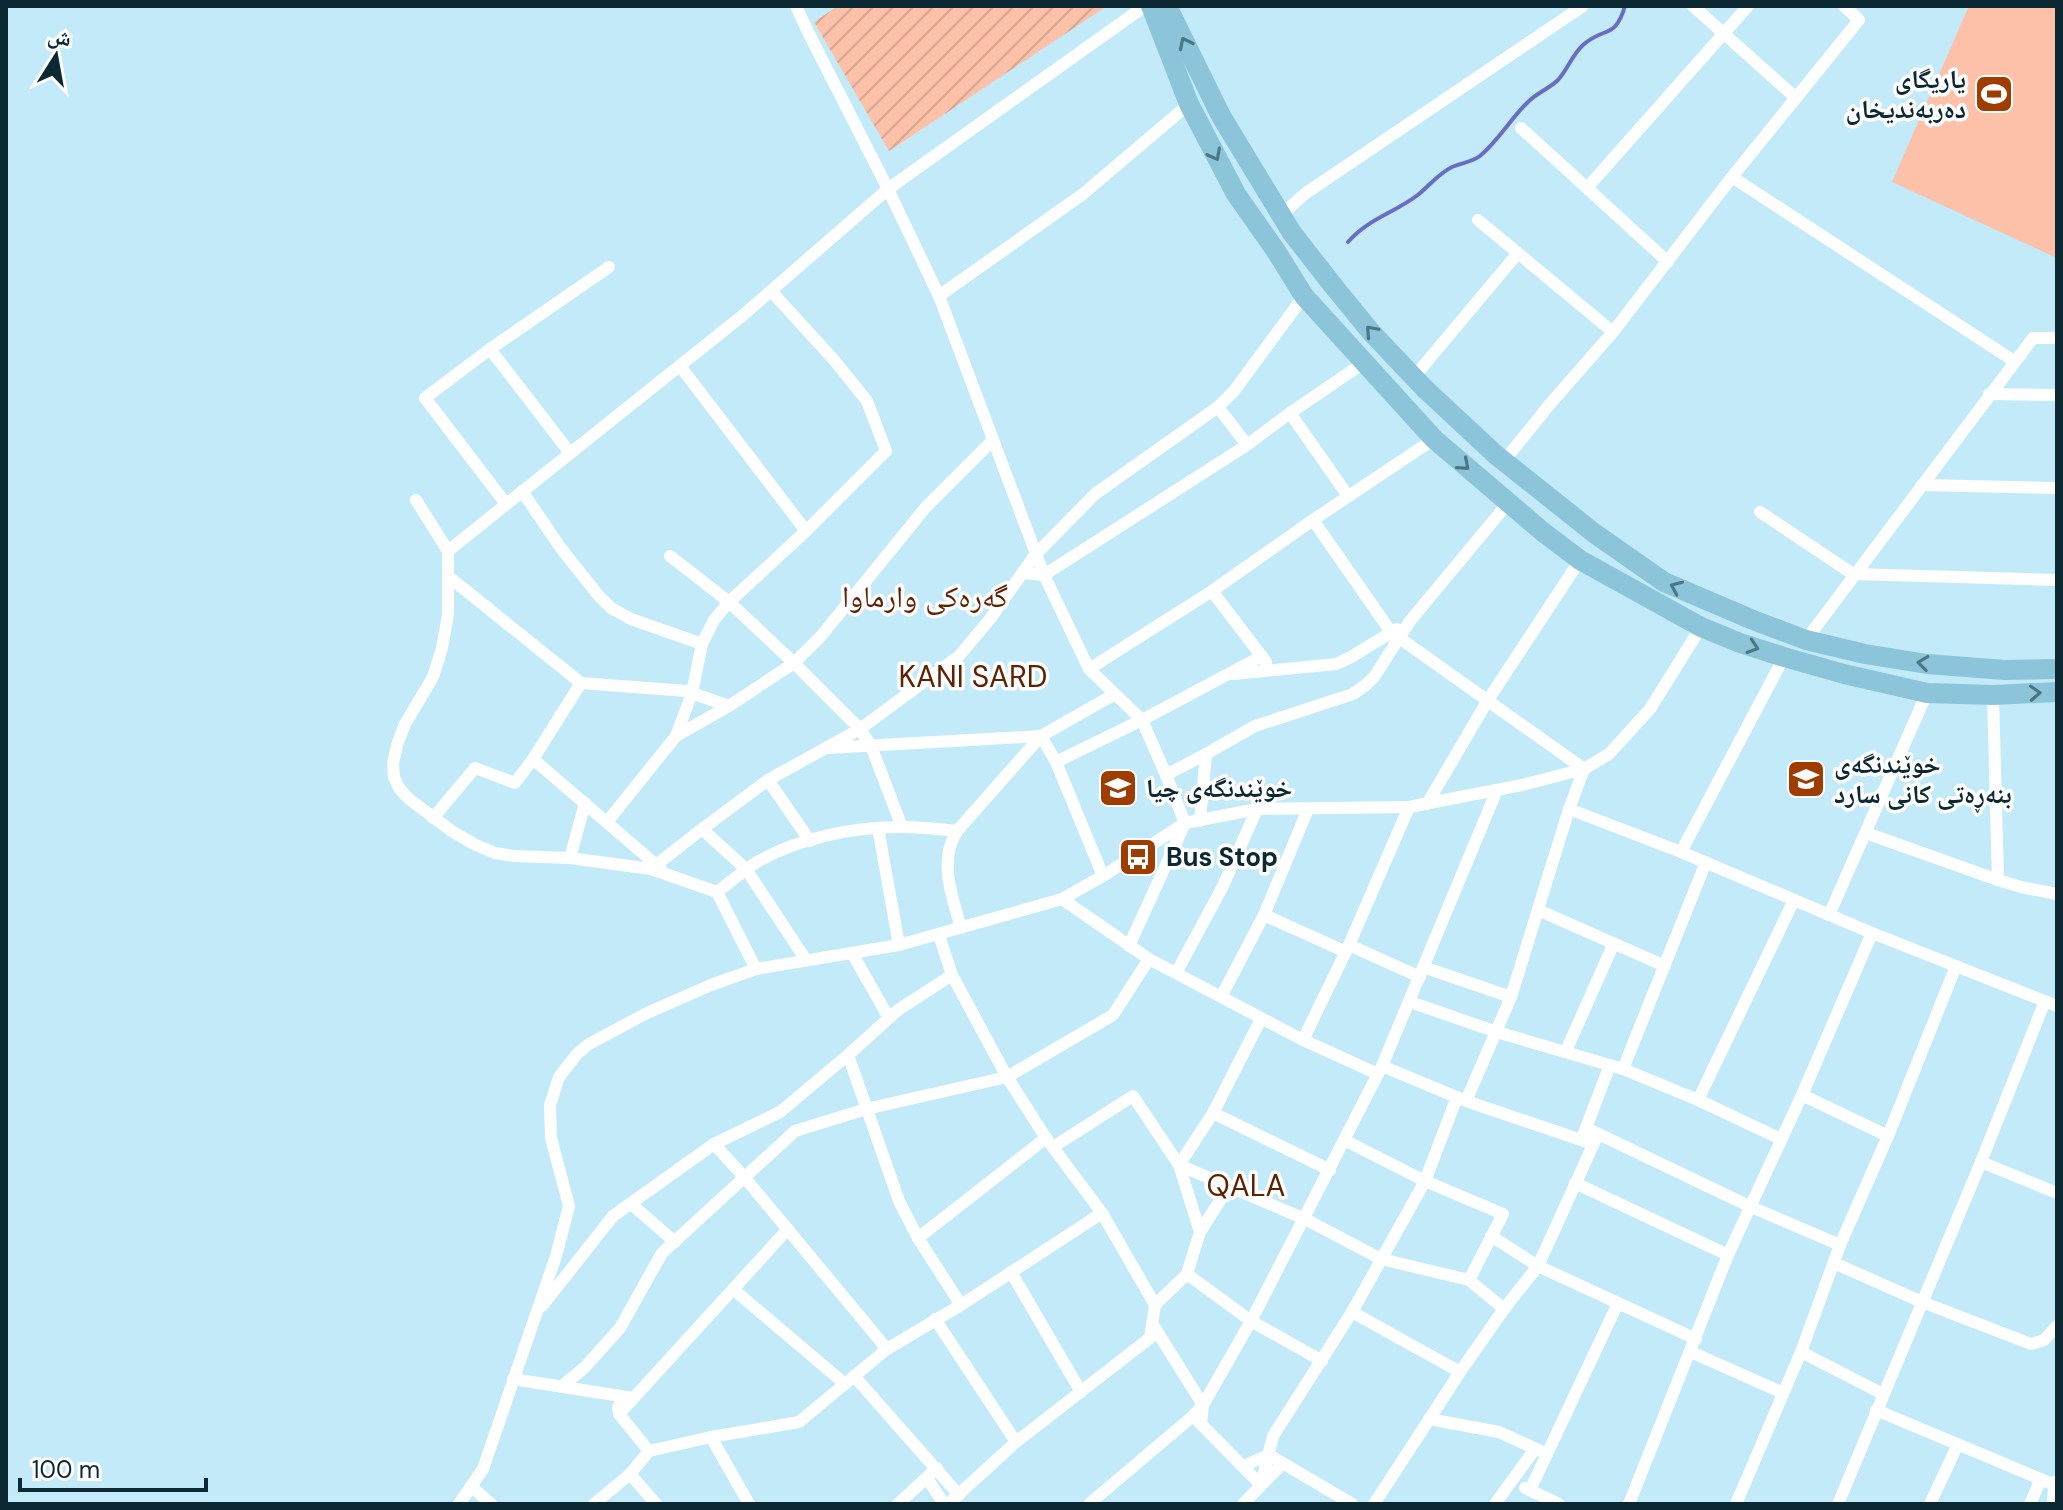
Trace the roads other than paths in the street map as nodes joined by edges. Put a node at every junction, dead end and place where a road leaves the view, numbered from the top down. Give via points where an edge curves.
1 (796, 6) edge
2 (1145, 6) edge
3 (1151, 6) edge
4 (1167, 6) edge
5 (1583, 6) edge
6 (1693, 6) edge
7 (1748, 6) edge
8 (1844, 6) edge
9 (1723, 33) junction
10 (1796, 98) junction
11 (1189, 104) junction
12 (1521, 128) dead end
13 (1732, 177) junction
14 (1587, 188) junction
15 (888, 189) junction
16 (1281, 215) junction
17 (1478, 220) dead end
18 (1518, 253) junction
19 (1668, 262) junction
20 (609, 267) dead end
21 (771, 291) junction
22 (939, 296) junction
23 (1304, 296) junction
24 (1613, 332) junction
25 (2057, 338) edge
26 (490, 349) junction
27 (2014, 361) junction
28 (680, 366) junction
29 (1372, 370) junction
30 (1413, 376) junction
31 (1989, 394) junction
32 (2057, 395) edge
33 (1404, 405) junction
34 (1218, 407) junction
35 (1290, 413) junction
36 (1434, 439) junction
37 (992, 441) junction
38 (1247, 445) junction
39 (570, 453) junction
40 (1504, 461) junction
41 (1922, 485) junction
42 (2057, 488) edge
43 (522, 491) junction
44 (1348, 496) junction
45 (416, 500) dead end
46 (1508, 503) junction
47 (506, 504) junction
48 (1760, 512) dead end
49 (1313, 520) junction
50 (806, 531) junction
51 (448, 551) junction
52 (1035, 555) junction
53 (670, 556) dead end
54 (1580, 560) junction
55 (1023, 573) junction
56 (1853, 574) junction
57 (1044, 575) junction
58 (449, 577) junction
59 (2057, 580) edge
60 (1212, 591) junction
61 (729, 602) junction
62 (1701, 627) junction
63 (1395, 635) junction
64 (1806, 640) junction
65 (702, 644) junction
66 (1262, 656) junction
67 (1784, 657) junction
68 (794, 663) junction
69 (1089, 669) junction
70 (2057, 669) edge
71 (2005, 670) junction
72 (1272, 671) junction
73 (1226, 675) junction
74 (581, 683) junction
75 (2057, 692) edge
76 (692, 693) junction
77 (1927, 693) junction
78 (1115, 694) junction
79 (1998, 694) junction
80 (1488, 700) junction
81 (729, 706) junction
82 (1142, 720) junction
83 (860, 729) junction
84 (676, 736) junction
85 (1041, 736) junction
86 (871, 746) junction
87 (824, 749) junction
88 (1206, 754) junction
89 (533, 759) junction
90 (1056, 762) junction
91 (1584, 769) junction
92 (1166, 775) junction
93 (768, 780) junction
94 (1497, 790) junction
95 (585, 803) junction
96 (1427, 804) junction
97 (1409, 807) junction
98 (1257, 809) junction
99 (1308, 809) junction
100 (1569, 809) junction
101 (433, 818) junction
102 (1200, 821) junction
103 (607, 822) junction
104 (1185, 823) junction
105 (902, 827) junction
106 (878, 828) junction
107 (702, 829) junction
108 (957, 831) junction
109 (1866, 833) junction
110 (810, 841) junction
111 (1681, 852) junction
112 (570, 858) junction
113 (1706, 862) junction
114 (657, 869) junction
115 (746, 869) junction
116 (1103, 876) junction
117 (1998, 880) junction
118 (717, 892) junction
119 (2057, 894) edge
120 (1062, 899) junction
121 (1794, 900) junction
122 (1538, 910) junction
123 (1264, 915) junction
124 (1829, 915) junction
125 (961, 928) junction
126 (1872, 933) junction
127 (939, 935) junction
128 (1614, 943) junction
129 (899, 945) junction
130 (1129, 946) junction
131 (1348, 949) junction
132 (852, 953) junction
133 (1149, 959) junction
134 (806, 960) junction
135 (1665, 966) junction
136 (1956, 966) junction
137 (756, 969) junction
138 (1421, 972) junction
139 (1176, 973) junction
140 (952, 975) junction
141 (1221, 997) junction
142 (1511, 997) junction
143 (1410, 1002) junction
144 (2051, 1003) edge
145 (889, 1018) junction
146 (1261, 1019) junction
147 (1497, 1032) junction
148 (1303, 1040) junction
149 (1566, 1051) junction
150 (848, 1055) junction
151 (1617, 1067) junction
152 (1380, 1070) junction
153 (1007, 1077) junction
154 (1802, 1095) junction
155 (1462, 1099) junction
156 (1698, 1100) junction
157 (866, 1109) junction
158 (780, 1112) junction
159 (1213, 1113) junction
160 (795, 1131) junction
161 (1888, 1136) junction
162 (1781, 1139) junction
163 (1344, 1140) junction
164 (1589, 1140) junction
165 (1050, 1143) junction
166 (714, 1144) junction
167 (1981, 1162) junction
168 (1179, 1165) junction
169 (1330, 1170) junction
170 (745, 1178) junction
171 (1425, 1181) junction
172 (1575, 1183) junction
173 (1228, 1188) junction
174 (2057, 1193) edge
175 (631, 1204) junction
176 (1749, 1206) junction
177 (1102, 1213) junction
178 (1305, 1219) junction
179 (788, 1229) junction
180 (1200, 1232) junction
181 (1491, 1236) junction
182 (918, 1238) junction
183 (675, 1242) junction
184 (1840, 1245) junction
185 (1728, 1255) junction
186 (1381, 1259) junction
187 (1834, 1263) junction
188 (1538, 1266) junction
189 (1011, 1272) junction
190 (1187, 1274) junction
191 (1469, 1280) junction
192 (733, 1289) junction
193 (1922, 1302) junction
194 (1618, 1303) junction
195 (961, 1305) junction
196 (1155, 1305) junction
197 (1504, 1309) junction
198 (1352, 1312) junction
199 (535, 1316) junction
200 (935, 1319) junction
201 (1251, 1321) junction
202 (2057, 1326) edge
203 (1153, 1331) junction
204 (1696, 1339) junction
205 (887, 1349) junction
206 (1691, 1352) junction
207 (1801, 1352) junction
208 (1322, 1361) junction
209 (1460, 1372) junction
210 (513, 1379) junction
211 (849, 1380) junction
212 (561, 1387) junction
213 (1081, 1392) junction
214 (1783, 1393) junction
215 (1883, 1394) junction
216 (617, 1396) junction
217 (633, 1398) junction
218 (1203, 1405) junction
219 (1876, 1410) junction
220 (619, 1414) junction
221 (1429, 1419) junction
222 (1197, 1420) junction
223 (711, 1437) junction
224 (1016, 1442) junction
225 (1958, 1444) junction
226 (1535, 1449) junction
227 (649, 1451) junction
228 (1269, 1455) junction
229 (1526, 1461) junction
230 (1283, 1463) junction
231 (1243, 1466) junction
232 (932, 1473) junction
233 (630, 1474) junction
234 (1512, 1481) junction
235 (2051, 1483) edge
236 (1261, 1485) junction
237 (471, 1486) junction
238 (1530, 1490) junction
239 (959, 1495) junction
240 (1633, 1503) edge
241 (2057, 1503) edge
242 (459, 1504) edge
243 (491, 1504) edge
244 (594, 1504) edge
245 (656, 1504) edge
246 (749, 1504) edge
247 (898, 1504) edge
248 (946, 1504) edge
249 (1089, 1504) edge
250 (1243, 1504) edge
251 (1352, 1504) edge
252 (1374, 1504) edge
253 (1495, 1504) edge
254 (1559, 1504) edge
255 (1736, 1504) edge
256 (1838, 1504) edge
257 (1930, 1504) edge
258 (2030, 1504) edge

1 - 15 street
2 - 15 street
3 - 11 main road
16 -> 4 main road via 1221,116
5 - 16 street
6 - 9 street
7 - 9 street
8 - 10 street via 1859,20
9 - 10 street
9 - 14 street
10 - 13 street
11 - 22 street via 1083,194
11 -> 23 main road via 1236,194
12 - 14 street
13 - 19 street
13 - 27 street
14 - 19 street
15 - 21 street
15 - 22 street
30 -> 16 main road via 1371,332
17 - 18 street
18 - 24 street
18 - 30 street
19 - 24 street
20 - 26 street
21 - 28 street
21 - 50 street via 867,401 886,451
22 - 37 street
23 - 29 main road
23 - 34 street
24 - 40 street
25 - 27 street via 2033,338
26 - 39 street
26 - 47 street via 425,398
27 - 31 street
28 - 39 street
28 - 50 street
29 - 30 main road via 1389,380 1399,374
29 - 33 main road
29 - 35 street
30 - 33 main road
30 - 40 main road
31 - 32 street
31 - 41 street
33 - 36 main road
34 - 38 street
34 - 52 street via 1095,494
35 - 38 street
35 - 44 street
36 - 44 street
36 -> 46 main road
37 - 52 street
37 - 68 street via 926,507
38 - 57 street
39 - 43 street
64 -> 40 main road via 1664,582
41 - 42 street
41 - 56 street
43 - 47 street
43 - 65 street via 611,608
44 - 49 street
45 - 51 street
46 - 54 main road
46 - 63 street
47 - 51 street
48 - 56 street
49 - 60 street
49 - 63 street
50 - 61 street
51 - 58 street
52 - 55 street
52 - 57 street
53 - 61 street
54 - 62 main road
54 - 80 street
55 - 57 street
55 - 83 street via 959,656
56 - 59 street
56 - 64 street
57 - 69 street
58 - 74 street
58 - 101 street via 442,648 433,677 405,724 393,764 399,788
60 - 66 street
60 - 69 street
61 - 65 street
61 - 68 street
62 -> 67 main road
62 - 91 street via 1650,709 1609,754
63 - 72 street via 1341,663
63 - 80 street
63 - 88 street via 1374,677 1353,694 1255,726
71 -> 64 main road via 1927,664
65 - 76 street
66 - 72 street
66 - 73 street
67 - 77 main road
67 - 111 street
68 - 81 street
68 - 83 street
69 - 78 street
70 - 71 main road
71 - 79 main road
72 - 73 street
73 - 82 street
74 - 76 street
74 - 89 street
79 -> 75 main road
76 - 81 street
76 - 84 street
77 - 79 main road
77 - 109 street
78 - 82 street
78 - 85 street
79 - 117 street
80 - 91 street
80 - 96 street
81 - 84 street
82 - 90 street
82 - 92 street
83 - 86 street
83 - 87 street
84 - 103 street
85 - 86 street
85 - 90 street
85 - 108 street
86 - 87 street
86 - 105 street
87 - 93 street
88 - 92 street
88 - 102 street
89 - 95 street
89 - 101 street via 515,783 475,768
90 - 116 street
91 - 94 street
91 - 100 street
92 - 104 street
93 - 107 street
93 - 110 street
94 - 96 street
94 - 138 street
95 - 103 street
95 - 112 street
96 - 97 street
97 - 99 street
97 - 131 street
98 - 99 street
98 - 102 street
98 - 139 street
99 - 123 street
100 - 111 street
100 - 122 street
101 - 112 street via 495,853
102 - 104 street
103 - 114 street
104 - 116 street
104 - 130 street
105 - 106 street
105 - 108 street
106 - 110 street
106 - 129 street
107 - 114 street
107 - 115 street
108 - 125 street via 948,849 947,870
109 - 117 street
109 - 124 street
110 - 115 street
111 - 113 street
112 - 114 street
113 - 121 street
113 - 135 street
114 - 118 street
115 - 118 street
115 - 134 street
116 - 120 street
117 - 119 street
118 - 137 street
120 - 125 street
120 - 130 street
121 - 124 street
121 - 156 street
122 - 128 street
122 - 142 street
123 - 131 street
123 - 141 street
124 - 126 street
125 - 127 street
126 - 136 street
126 - 154 street
127 - 129 street
127 - 140 street
128 - 135 street
128 - 149 street
129 - 132 street
130 - 133 street
131 - 138 street
131 - 148 street
132 - 134 street
132 - 145 street
133 - 139 street
133 - 153 street via 1113,1015
134 - 137 street
135 - 151 street
136 - 144 street
136 - 161 street
137 - 199 street via 605,1035 577,1054 559,1077 549,1121 569,1206
138 - 142 street
138 - 143 street
139 - 141 street
140 - 145 street
140 - 153 street
141 - 146 street
142 - 147 street
143 - 147 street
143 - 152 street
144 - 167 street
145 - 150 street
146 - 148 street
146 - 159 street
147 - 149 street
147 - 155 street
148 - 152 street
149 - 151 street
150 - 157 street
150 - 158 street
151 - 156 street
151 - 164 street
152 - 155 street
152 - 163 street
153 - 157 street
153 - 165 street
154 - 161 street
154 - 162 street
155 - 164 street
155 - 171 street
156 - 162 street
157 - 160 street
157 - 182 street
158 - 160 street
158 - 166 street
159 - 168 street
159 - 169 street
160 - 170 street
161 - 184 street
162 - 176 street
163 - 169 street
163 - 171 street
164 - 172 street
164 - 176 street
165 - 168 street via 1133,1096
165 - 177 street
165 - 182 street
166 - 170 street
166 - 175 street
167 - 174 street
167 - 193 street
168 - 173 street
168 - 180 street
169 - 178 street
170 - 179 street
170 - 183 street
171 - 181 street via 1503,1214
171 - 186 street
172 - 185 street
172 - 188 street
173 - 178 street
173 - 180 street
175 - 183 street
175 - 199 street via 613,1216
176 - 184 street
176 - 185 street
177 - 189 street
177 - 196 street
178 - 186 street
178 - 201 street
179 - 192 street
179 - 205 street
180 - 190 street
181 - 188 street
181 - 191 street
182 - 195 street
183 - 212 street via 662,1253 620,1328
184 - 187 street
185 - 204 street
186 - 191 street
186 - 198 street
187 - 193 street
187 - 207 street
188 - 194 street
188 - 197 street
189 - 195 street
189 - 213 street
190 - 196 street
190 - 201 street
191 - 197 street
192 - 211 street
192 - 217 street
193 - 202 street via 2031,1344 2044,1340
193 - 215 street
194 - 204 street
194 - 226 street
195 - 200 street
196 - 203 street
197 - 209 street
198 - 208 street
198 - 209 street
199 - 210 street
200 - 205 street
200 - 224 street
201 - 208 street
201 - 218 street
203 - 213 street
203 - 218 street
204 - 206 street
205 - 211 street
206 - 214 street
206 - 240 street
207 - 214 street
207 - 215 street
208 - 228 street via 1273,1436
209 - 221 street
210 - 212 street
210 - 237 street via 483,1469
211 - 223 street via 799,1422
211 - 232 street
212 - 216 street
213 - 224 street
214 - 255 street
215 - 219 street
216 - 217 street
216 - 220 street
217 - 220 street
218 - 222 street
219 - 225 street
219 - 256 street
220 - 227 street
221 - 226 street via 1499,1432
221 - 252 street
222 - 231 street
222 - 249 street
223 - 227 street
223 - 246 street
224 - 239 street
225 - 235 street
225 - 257 street
226 - 229 street
226 - 238 street
227 - 233 street
228 - 230 street
228 - 231 street
228 - 236 street
229 - 234 street
229 - 238 street
230 - 236 street
230 - 251 street
231 - 236 street
232 - 239 street
232 - 247 street
232 - 248 street
233 - 244 street
233 - 245 street
234 - 238 street
234 - 253 street
235 - 241 street
235 - 258 street
236 - 250 street
237 - 242 street
237 - 243 street
238 - 254 street
239 - 248 street

